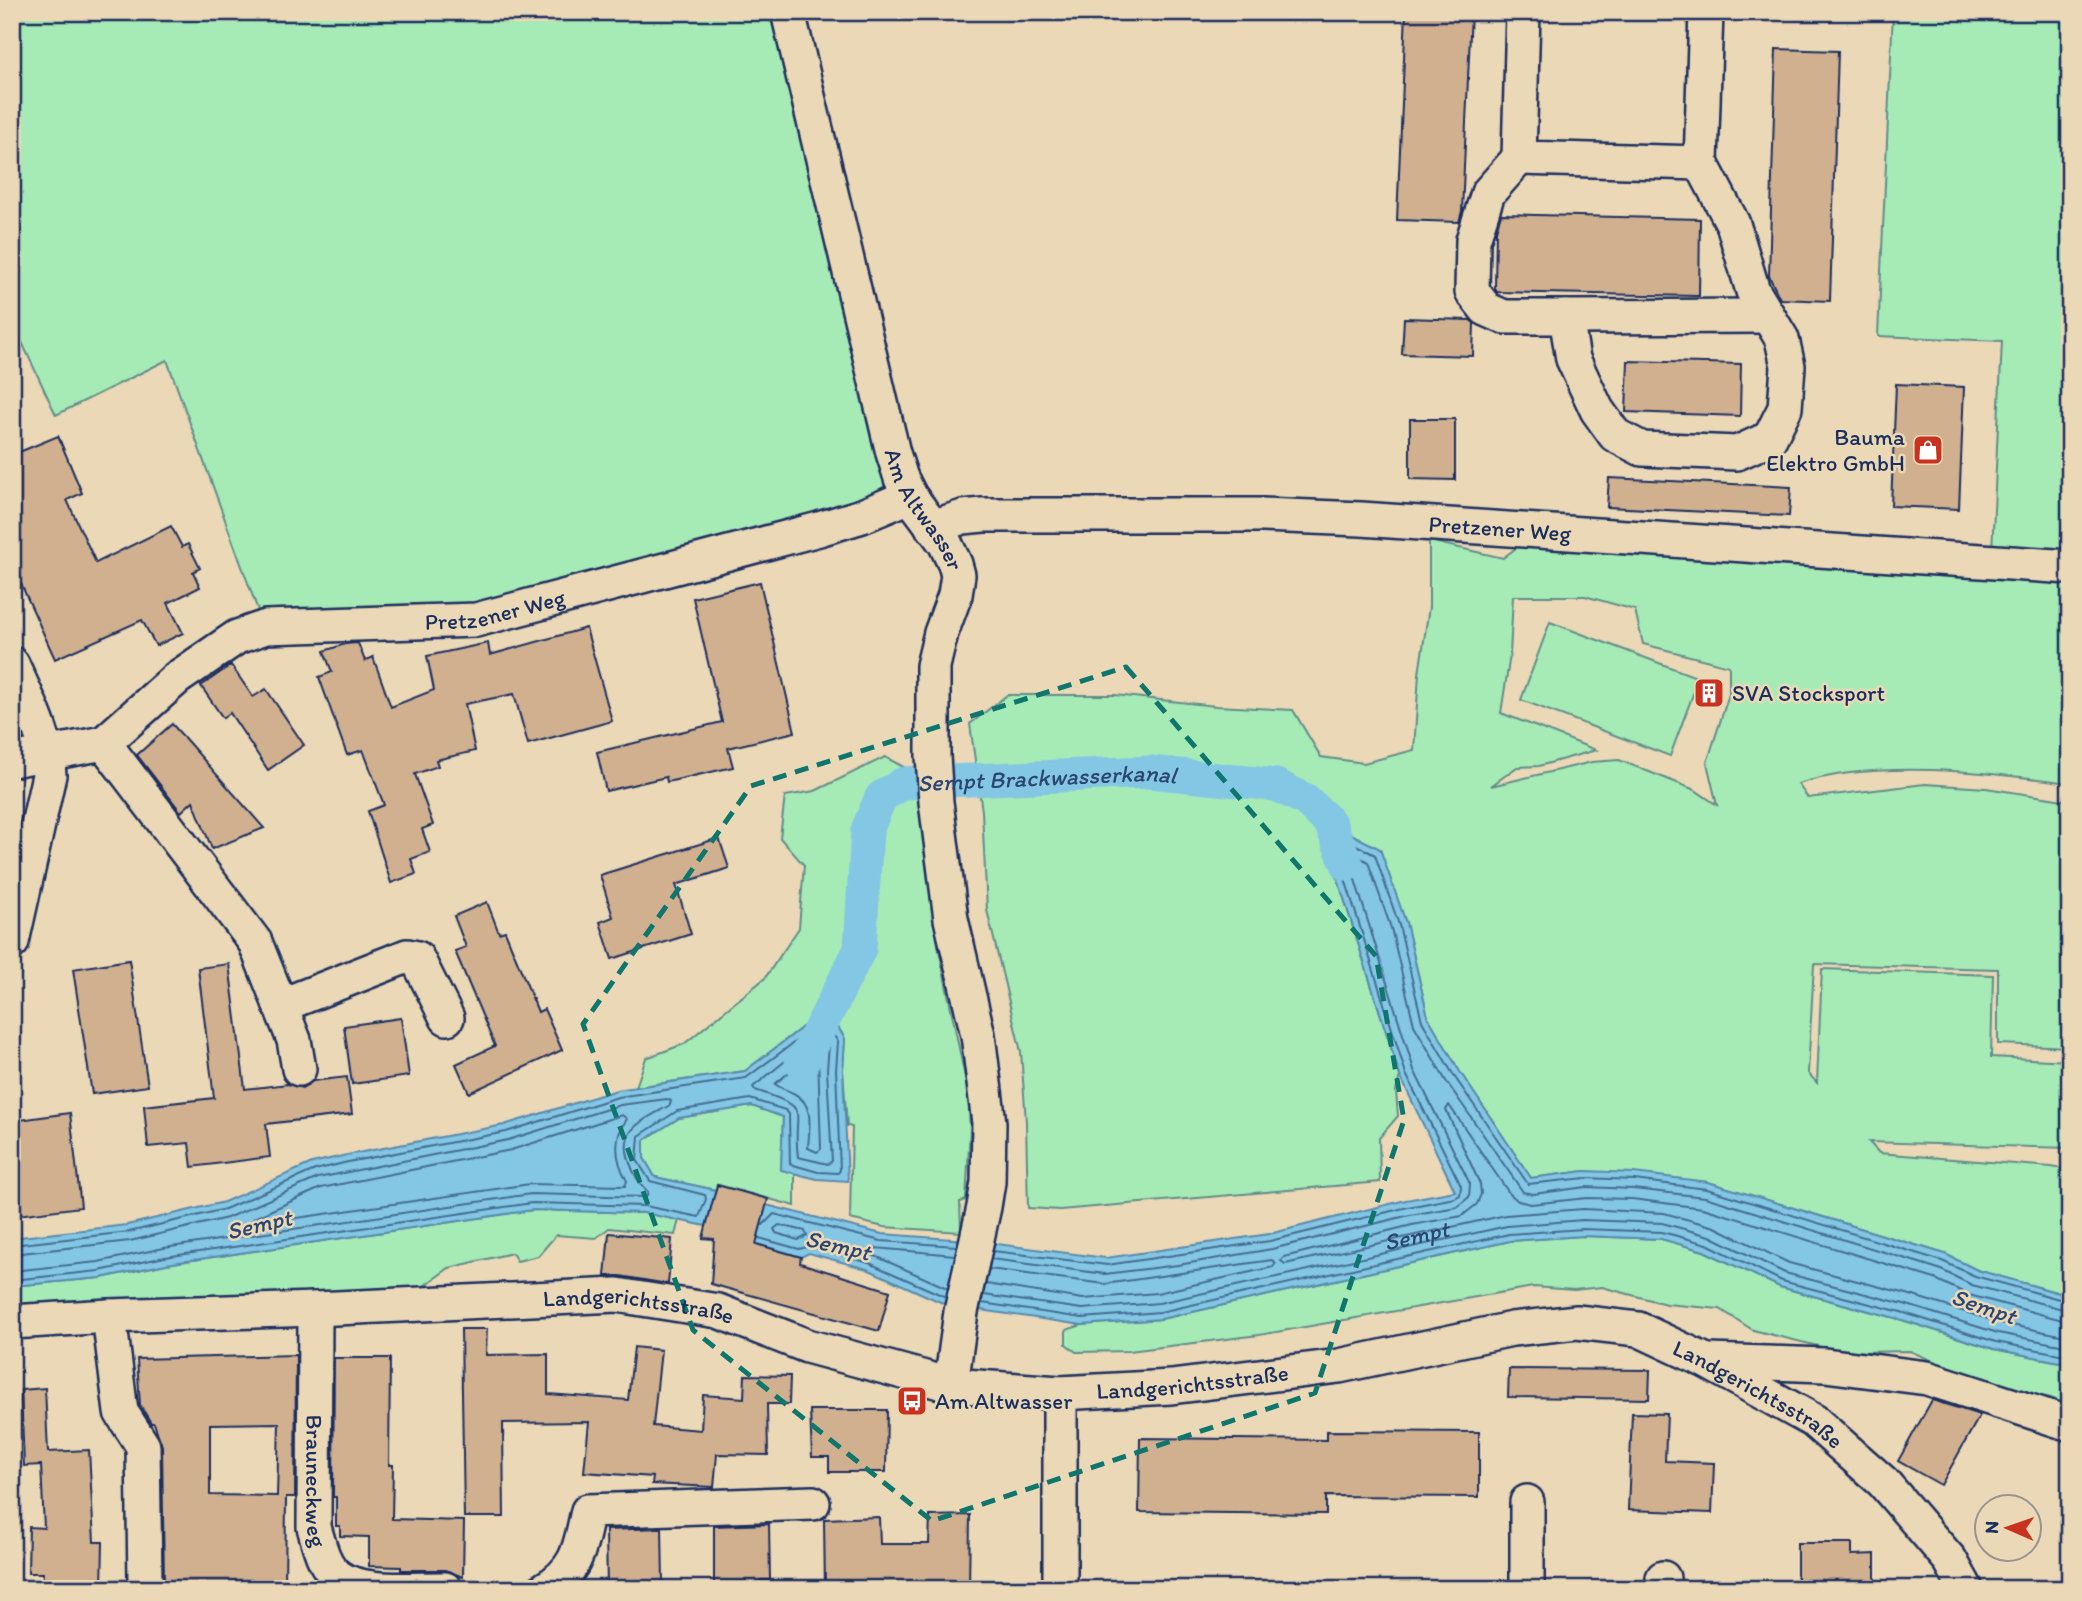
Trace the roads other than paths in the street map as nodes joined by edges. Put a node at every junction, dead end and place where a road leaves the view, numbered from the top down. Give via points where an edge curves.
1 (788, 12) edge
2 (1523, 12) edge
3 (1706, 12) edge
4 (1518, 158) junction
5 (1701, 163) junction
6 (1768, 316) junction
7 (1566, 317) junction
8 (910, 496) junction
9 (932, 527) junction
10 (2070, 567) edge
11 (12, 664) edge
12 (104, 743) junction
13 (48, 752) junction
14 (12, 760) edge
15 (12, 942) edge
16 (280, 1006) junction
17 (447, 1018) dead end
18 (299, 1069) dead end
19 (315, 1309) junction
20 (109, 1316) junction
21 (12, 1322) edge
22 (1703, 1360) junction
23 (951, 1385) junction
24 (1060, 1393) junction
25 (2070, 1424) edge
26 (1527, 1502) dead end
27 (813, 1503) dead end
28 (145, 1580) dead end
29 (383, 1588) edge
30 (445, 1589) edge
31 (545, 1589) edge
32 (1060, 1589) edge
33 (1527, 1589) edge
34 (1966, 1589) edge

1 - 8 street, Am Altwasser via 893,453
2 - 4 street
3 - 5 street
4 - 5 street
4 - 7 street via 1488,193 1473,240 1472,290 1486,309 1504,317
5 - 6 street via 1733,224 1754,291
6 - 7 street
6 - 7 street via 1782,338 1788,366 1785,408 1770,438 1737,453 1642,449 1615,435 1597,410 1573,359
8 - 9 street, Am Altwasser
8 - 12 street, Pretzener Weg via 819,529 476,620 266,628 237,637 177,678
9 - 10 street, Pretzener Weg via 983,515 1262,515
9 - 23 street, Am Altwasser via 945,543 957,575 933,666 936,802 951,919 978,1035 989,1123 988,1182
11 - 13 street
12 - 13 street
12 - 16 street via 255,942
13 - 14 street
13 - 15 street via 49,775
16 - 17 street via 407,956 417,958
16 - 18 street via 294,1040
19 - 20 street, Landgerichtsstraße
19 - 23 street, Landgerichtsstraße via 617,1295 719,1311 807,1346
19 - 29 street, Brauneckweg via 314,1527 322,1555 336,1576 357,1587
20 - 21 street, Landgerichtsstraße
20 - 28 street via 121,1412 143,1447
22 - 24 street, Landgerichtsstraße via 1638,1329 1577,1322 1512,1329 1339,1366 1171,1387
22 - 25 street via 1825,1365 1927,1378
22 - 34 street, Landgerichtsstraße via 1814,1421 1883,1482 1950,1560
23 - 24 street, Landgerichtsstraße
24 - 32 street
26 - 33 street
27 - 31 street via 587,1511 575,1563 561,1580
29 - 30 street, Brauneckweg

